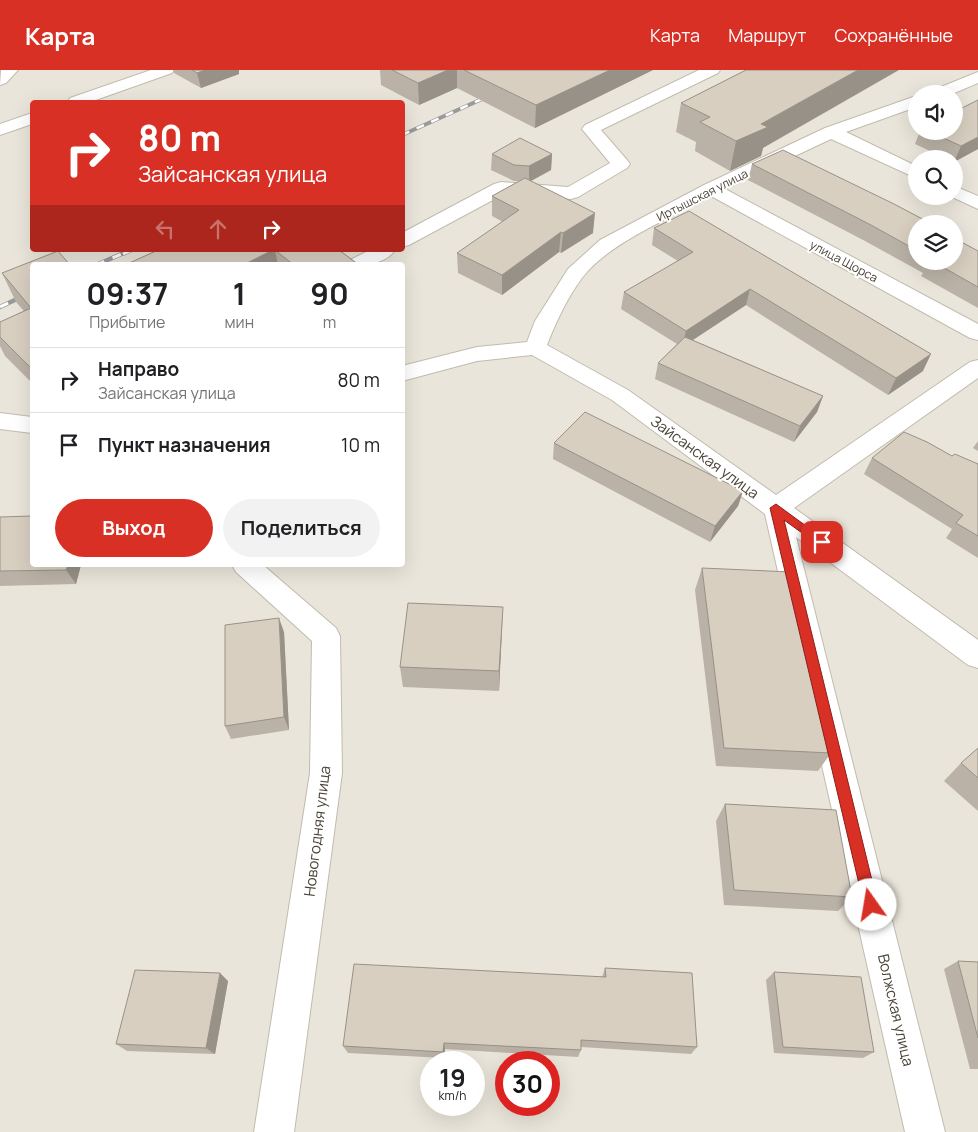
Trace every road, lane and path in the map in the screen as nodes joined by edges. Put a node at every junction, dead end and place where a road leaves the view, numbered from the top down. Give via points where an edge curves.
1 (10, 70) edge
2 (166, 70) edge
3 (712, 70) edge
4 (978, 77) edge
5 (0, 80) edge
6 (960, 85) edge
7 (963, 92) edge
8 (970, 95) dead end
9 (82, 100) edge
10 (908, 104) edge
11 (30, 119) edge
12 (0, 130) edge
13 (831, 132) junction
14 (908, 169) edge
15 (711, 190) junction
16 (963, 196) edge
17 (978, 203) edge
18 (405, 239) edge
19 (381, 252) edge
20 (361, 262) edge
21 (978, 333) edge
22 (535, 348) junction
23 (978, 368) edge
24 (405, 373) edge
25 (0, 421) edge
26 (30, 425) edge
27 (776, 508) junction
28 (247, 567) edge
29 (978, 656) edge
30 (274, 1132) edge
31 (925, 1132) edge

1 - 5 street
2 - 9 street
3 - 18 street via 591,129 622,164 571,193 502,188
4 - 6 street
7 - 8 street
10 - 13 street, Иртышская улица
11 - 12 street
13 - 14 street
13 - 15 street, Иртышская улица
15 - 21 street, улица Щорса
15 - 22 street, Иртышская улица via 600,250 575,273 546,321
16 - 17 street
19 - 20 street
22 - 24 street via 477,354
22 - 27 street, Зайсанская улица via 620,395
23 - 27 street
25 - 26 street
27 - 29 street, Зайсанская улица
27 - 31 street, Волжская улица
28 - 30 street, Новогодняя улица via 326,636 326,773

